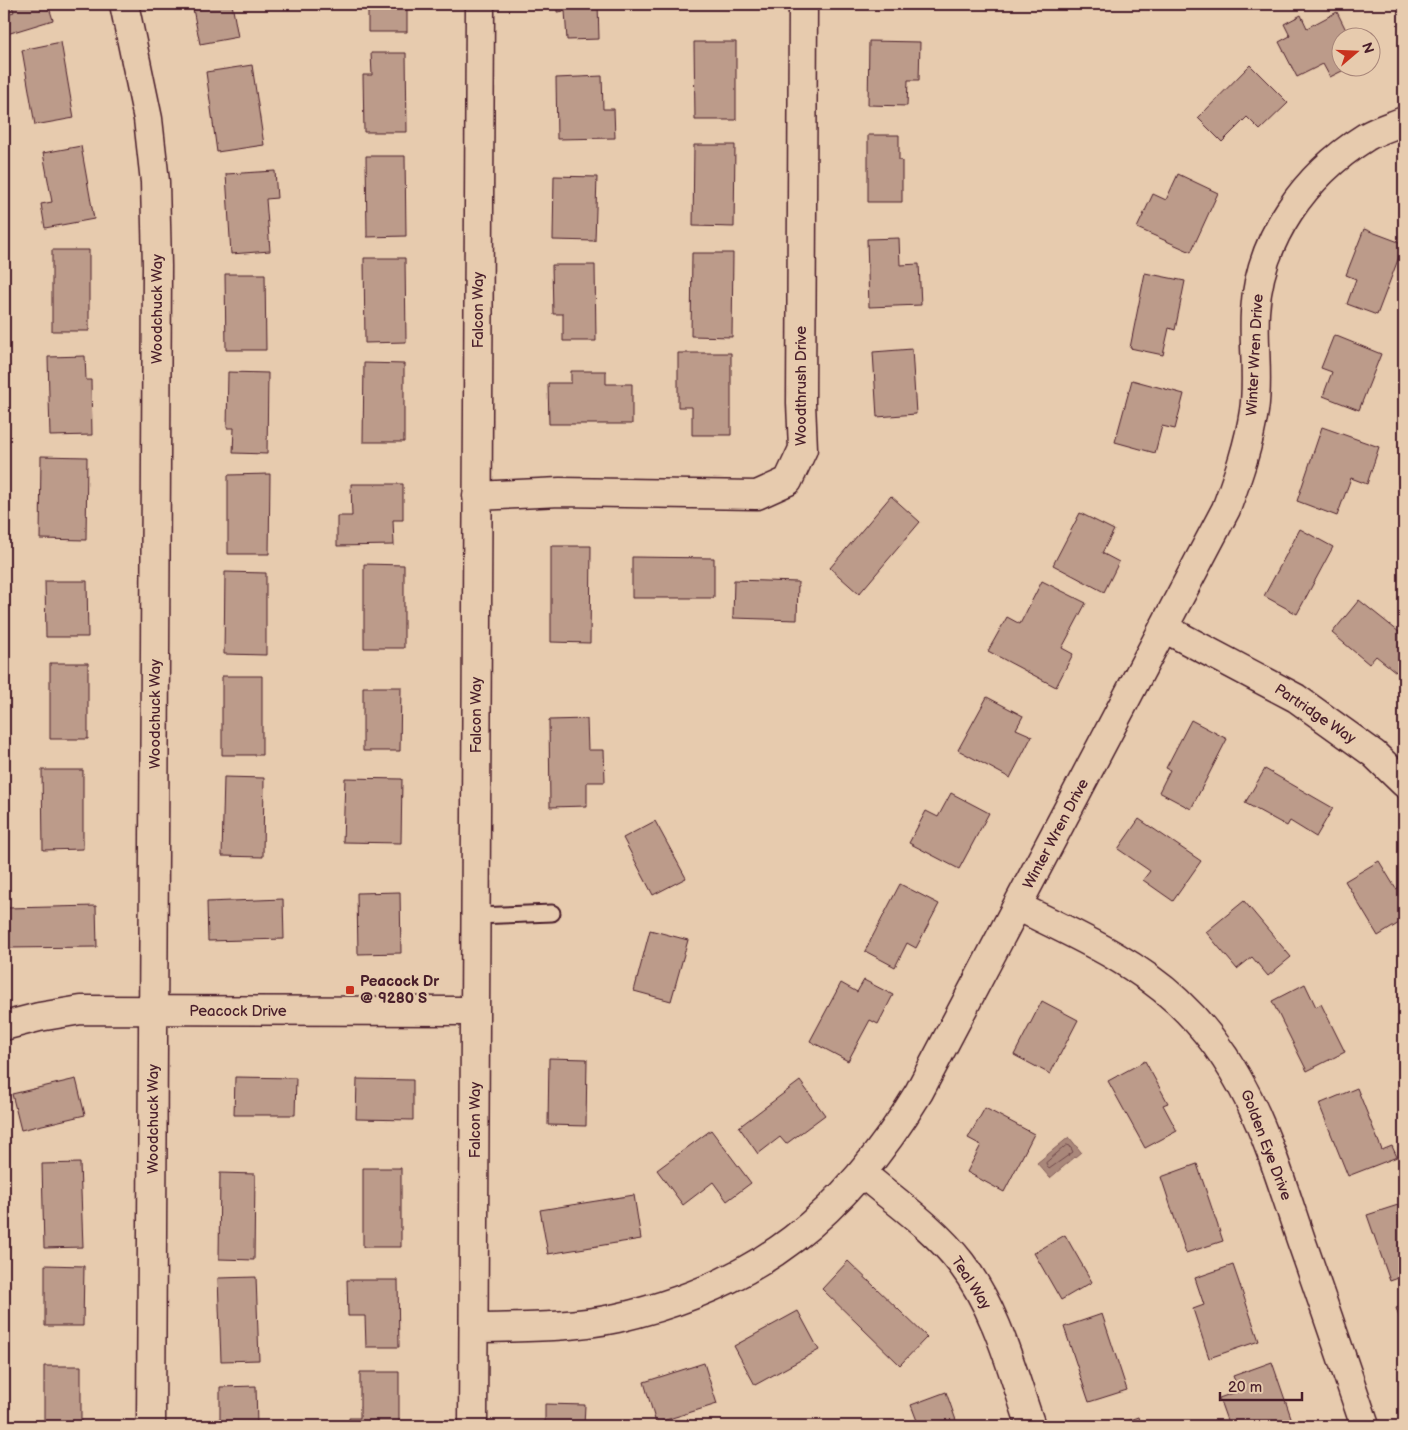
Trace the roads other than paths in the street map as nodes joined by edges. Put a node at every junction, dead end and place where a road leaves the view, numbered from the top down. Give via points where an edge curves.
1 (124, 4) edge
2 (480, 4) edge
3 (803, 4) edge
4 (1404, 120) edge
5 (477, 496) junction
6 (1164, 628) junction
7 (1404, 783) edge
8 (1017, 906) junction
9 (552, 913) dead end
10 (475, 916) junction
11 (154, 1010) junction
12 (475, 1011) junction
13 (4, 1026) edge
14 (863, 1174) junction
15 (474, 1328) junction
16 (151, 1426) edge
17 (473, 1426) edge
18 (1031, 1426) edge
19 (1365, 1426) edge

1 - 11 street, Woodchuck Way via 148,119 155,201
2 - 5 street, Falcon Way
3 - 5 street, Woodthrush Drive via 800,403 803,449 788,481 757,495 560,492
4 - 6 street, Winter Wren Drive via 1368,136 1331,161 1303,192 1280,226 1263,266 1255,312 1255,409 1245,460 1226,509
5 - 10 street, Falcon Way
6 - 7 street, Partridge Way via 1296,698 1374,754
6 - 8 street, Winter Wren Drive
8 - 14 street, Winter Wren Drive via 919,1092
8 - 19 street, Golden Eye Drive via 1130,965 1176,1000 1217,1043 1248,1094 1270,1149
9 - 10 lane
10 - 12 street, Falcon Way
11 - 12 street, Peacock Drive
11 - 13 street, Peacock Drive via 80,1010 39,1016
11 - 16 street, Woodchuck Way
12 - 15 street, Falcon Way
14 - 15 street, Winter Wren Drive via 806,1231 767,1258 722,1283 680,1300 616,1318 562,1326
14 - 18 street, Teal Way via 940,1239 979,1289 993,1317
15 - 17 street, Falcon Way

